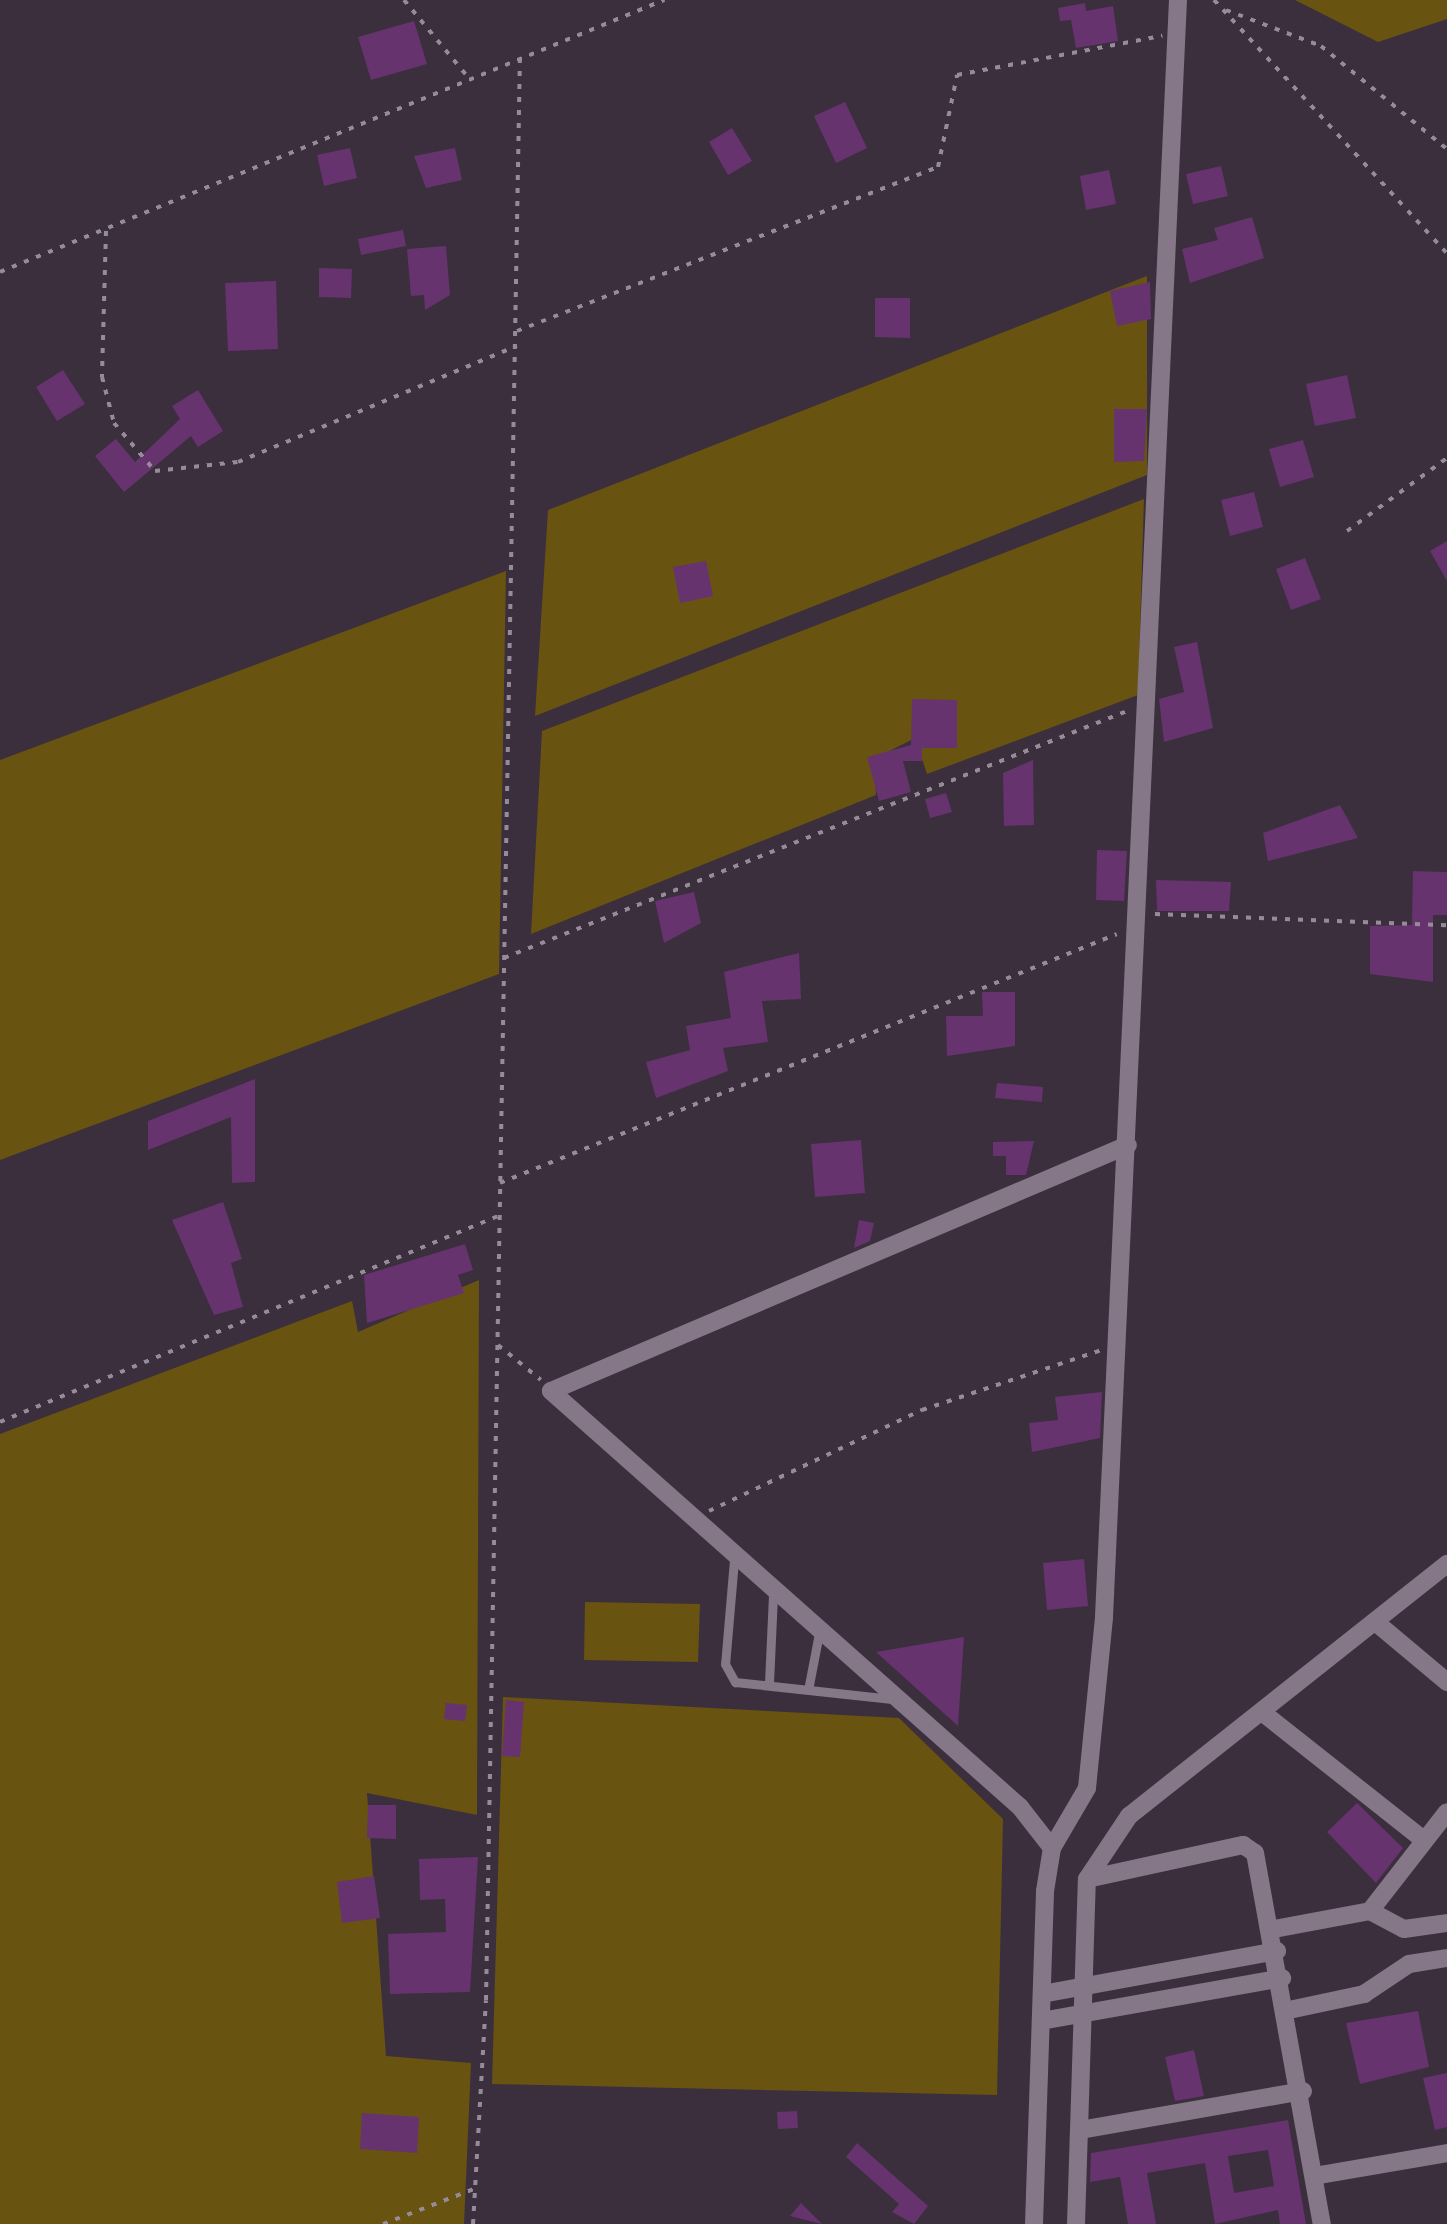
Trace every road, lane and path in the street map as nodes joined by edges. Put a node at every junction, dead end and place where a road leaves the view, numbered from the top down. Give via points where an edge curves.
1 (404, 0) edge
2 (664, 0) edge
3 (1178, 0) edge
4 (1214, 0) edge
5 (1222, 8) junction
6 (1172, 34) junction
7 (520, 58) junction
8 (469, 78) junction
9 (1447, 149) edge
10 (106, 228) junction
11 (1447, 253) edge
12 (0, 272) edge
13 (517, 331) junction
14 (517, 346) junction
15 (1447, 458) edge
16 (1346, 531) dead end
17 (1150, 702) junction
18 (1140, 921) junction
19 (1447, 925) edge
20 (503, 958) junction
21 (1128, 1144) junction
22 (500, 1183) junction
23 (498, 1216) junction
24 (498, 1346) junction
25 (1118, 1346) junction
26 (551, 1391) junction
27 (0, 1422) edge
28 (691, 1520) junction
29 (734, 1560) junction
30 (1447, 1564) edge
31 (773, 1594) junction
32 (1379, 1625) junction
33 (818, 1632) junction
34 (1447, 1682) edge
35 (769, 1684) junction
36 (809, 1685) junction
37 (892, 1699) junction
38 (1263, 1713) junction
39 (1447, 1812) edge
40 (1422, 1838) junction
41 (1052, 1848) junction
42 (1087, 1878) junction
43 (1370, 1911) junction
44 (1447, 1922) edge
45 (1274, 1929) junction
46 (1404, 1929) junction
47 (1277, 1951) junction
48 (1447, 1958) edge
49 (1409, 1964) junction
50 (1282, 1978) junction
51 (1081, 1988) junction
52 (1042, 1994) junction
53 (1289, 2010) junction
54 (1080, 2014) junction
55 (1041, 2022) junction
56 (1303, 2091) junction
57 (1079, 2130) junction
58 (1447, 2152) edge
59 (1314, 2176) junction
60 (474, 2189) junction
61 (383, 2224) edge
62 (473, 2224) edge
63 (1034, 2224) edge
64 (1076, 2224) edge
65 (1322, 2224) edge

1 - 8 path
2 - 7 path
3 - 6 street
4 - 5 path
5 - 9 path via 1321,46
5 - 11 path
6 - 13 path via 957,75 938,167
6 - 17 street
7 - 8 path
7 - 13 path
8 - 10 path
10 - 12 path
10 - 14 path via 102,378 114,423 155,471 238,462
13 - 14 path
14 - 20 path
15 - 16 path
17 - 18 street
17 - 20 path
18 - 19 path
18 - 21 street
18 - 22 path
20 - 22 path
21 - 25 street
21 - 26 street
22 - 23 path
23 - 24 path
23 - 27 path
24 - 26 path
24 - 60 path
25 - 28 path via 922,1410
25 - 41 street via 1092,1767
26 - 28 street
28 - 29 street
29 - 31 street
29 - 35 lane via 727,1672 735,1682
30 - 32 street
31 - 33 street
31 - 35 lane
32 - 34 street
32 - 38 street
33 - 36 lane
33 - 37 street
35 - 36 lane
36 - 37 lane
37 - 41 street via 1020,1807
38 - 40 street
38 - 42 street via 1129,1816
39 - 40 street
40 - 43 street
41 - 52 street
42 - 45 street via 1242,1846 1260,1864
42 - 51 street
43 - 45 street
43 - 46 street
44 - 46 street
45 - 47 street
46 - 49 street
47 - 50 street
47 - 51 street
48 - 49 street
49 - 53 street via 1382,1988
50 - 53 street
50 - 54 street
51 - 52 street
51 - 54 street
52 - 55 street
53 - 56 street
54 - 55 street
54 - 57 street
55 - 63 street
56 - 57 street
56 - 59 street
57 - 64 street
58 - 59 street
59 - 65 street
60 - 61 path
60 - 62 path

